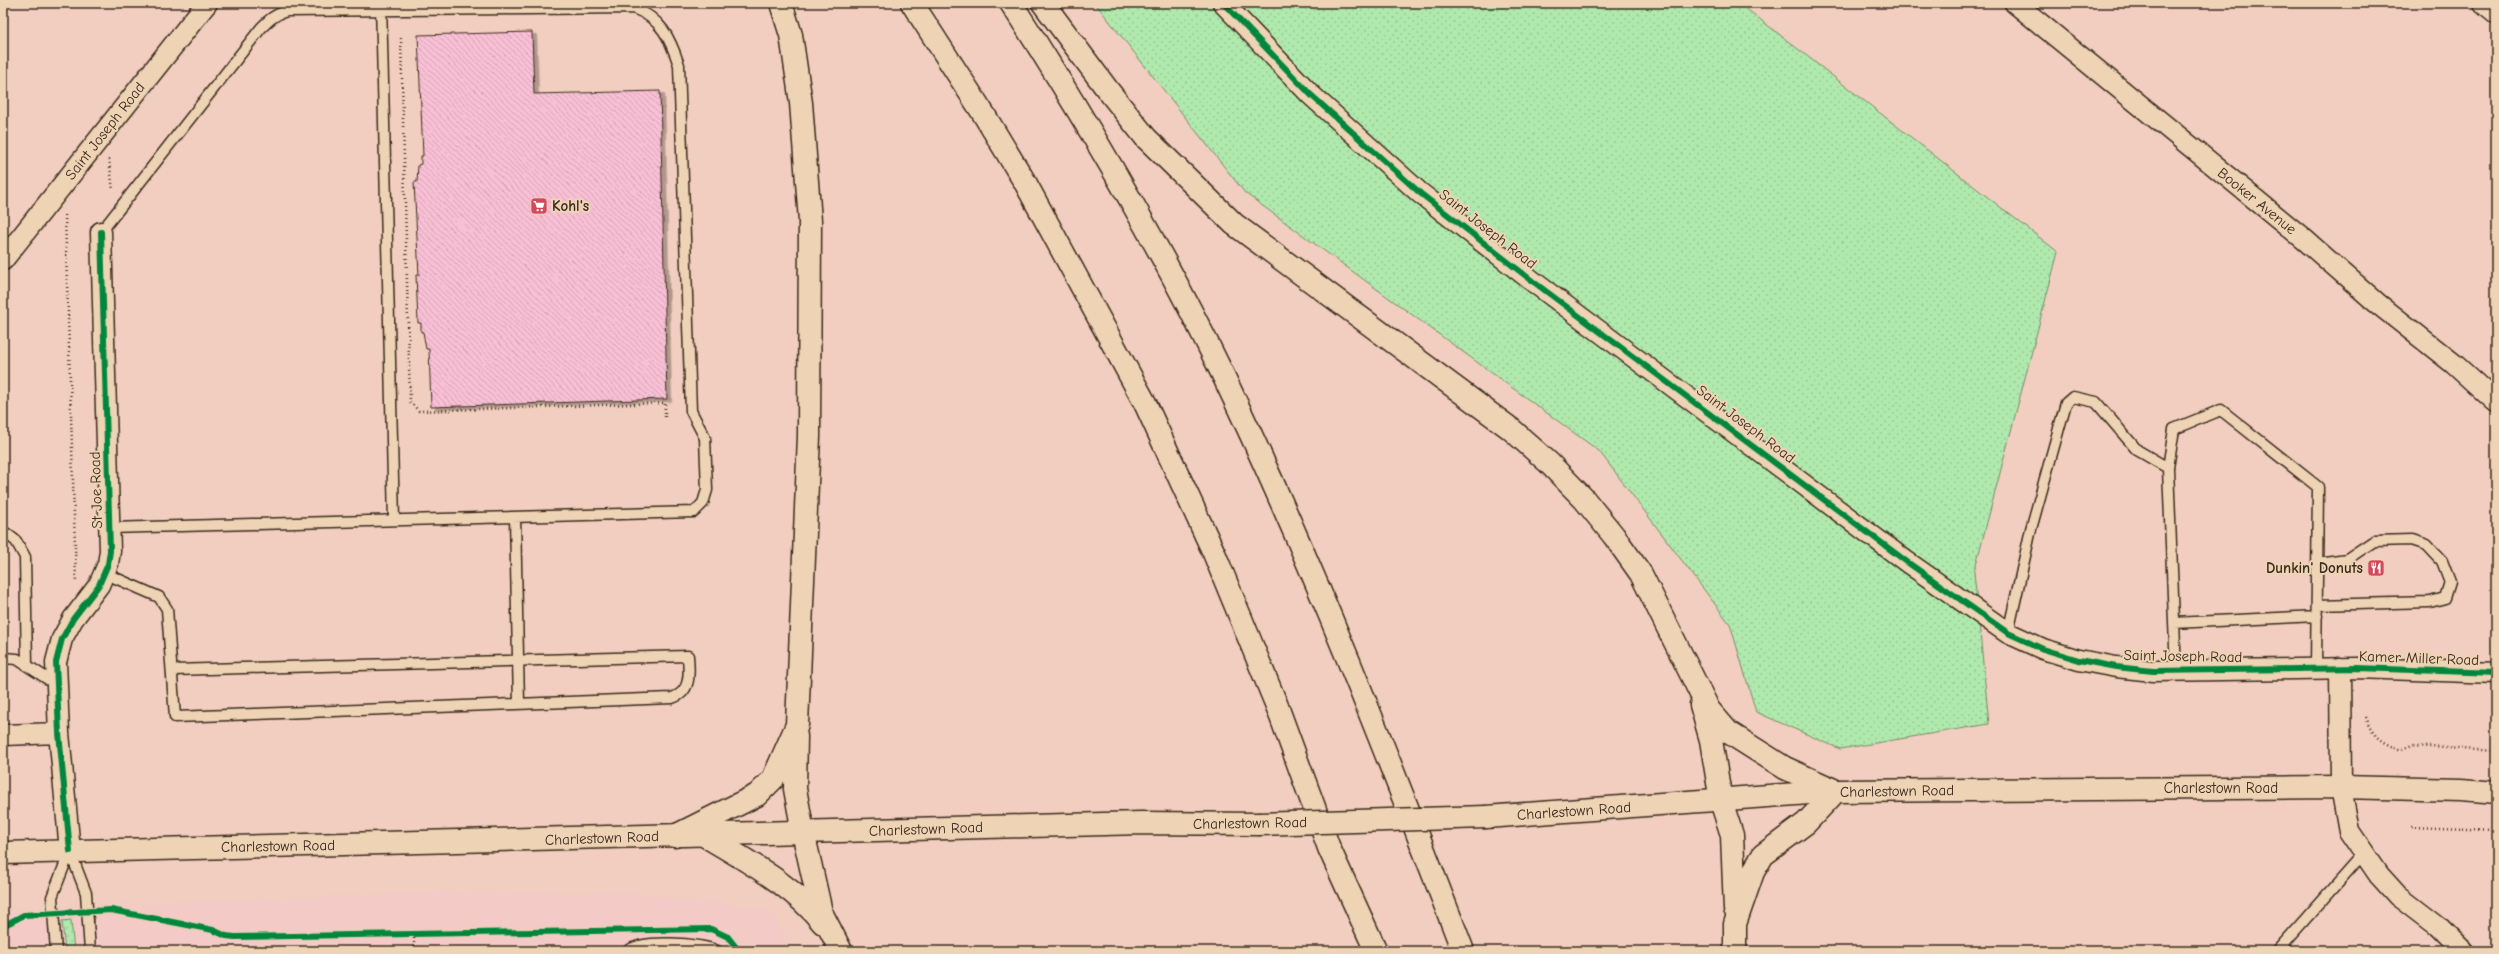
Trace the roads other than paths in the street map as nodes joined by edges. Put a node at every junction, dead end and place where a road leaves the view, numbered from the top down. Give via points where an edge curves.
1 (207, 3) edge
2 (781, 3) edge
3 (912, 3) edge
4 (1012, 3) edge
5 (1043, 3) edge
6 (1223, 3) edge
7 (2015, 3) edge
8 (2484, 3) edge
9 (381, 7) edge
10 (2496, 13) edge
11 (101, 232) joint
12 (3, 260) edge
13 (2496, 402) edge
14 (2168, 468) junction
15 (515, 517) junction
16 (394, 520) junction
17 (110, 528) junction
18 (3, 531) edge
19 (2317, 563) junction
20 (104, 573) junction
21 (2317, 605) junction
22 (2317, 616) junction
23 (2174, 624) junction
24 (2008, 633) junction
25 (3, 658) edge
26 (519, 660) junction
27 (27, 665) junction
28 (2316, 668) junction
29 (2340, 668) junction
30 (173, 670) junction
31 (2176, 672) junction
32 (2496, 673) edge
33 (57, 686) junction
34 (1696, 686) junction
35 (519, 704) junction
36 (797, 725) junction
37 (60, 733) junction
38 (3, 735) edge
39 (2341, 787) junction
40 (1836, 791) junction
41 (2496, 793) edge
42 (1721, 801) junction
43 (803, 832) junction
44 (704, 835) junction
45 (675, 836) junction
46 (70, 851) junction
47 (3, 854) edge
48 (2363, 854) junction
49 (1736, 924) junction
50 (829, 930) junction
51 (647, 948) edge
52 (56, 951) edge
53 (90, 951) edge
54 (628, 951) edge
55 (717, 951) edge
56 (841, 951) edge
57 (1376, 951) edge
58 (1463, 951) edge
59 (1735, 951) edge
60 (2277, 951) edge
61 (2462, 951) edge

1 - 12 street, Saint Joseph Road
2 - 36 main road via 791,35 801,103 810,220 809,436
3 - 57 main road via 1026,184 1144,403 1214,553 1276,706 1329,848
4 - 58 main road via 1110,165 1222,373 1298,537 1369,705
5 - 34 main road via 1106,89 1146,138 1234,224 1324,293 1469,396 1511,429 1559,473 1601,520 1641,574
6 - 24 street, Saint Joseph Road via 1311,95 1420,193 1535,283 1908,562
7 - 13 street, Booker Avenue via 2305,240
8 - 10 street
9 - 11 lane via 287,11 271,18
9 - 15 lane via 633,8 646,13 660,24 672,43 679,65 691,411 705,438 707,490 703,503 694,512
9 - 16 lane
11 - 17 street, St Joe Road
14 - 19 lane via 2174,429 2221,410 2318,487
14 - 23 lane
14 - 24 lane via 2137,450 2096,402 2073,397 2066,403 2032,528
15 - 16 lane
15 - 26 lane
16 - 17 lane
17 - 20 street, St Joe Road via 110,551
18 - 27 lane via 16,541 25,557
19 - 21 lane
19 - 21 lane via 2347,559 2374,541 2412,540 2426,545 2442,561 2450,582 2445,598 2430,602
20 - 30 lane via 147,590 164,602 168,616
20 - 33 street, St Joe Road via 99,585 73,619 62,639 56,662
21 - 22 lane
22 - 23 lane
22 - 28 lane
23 - 31 lane
24 - 31 street, Saint Joseph Road via 2043,649 2079,660 2116,667
25 - 27 lane via 17,659
26 - 30 lane
26 - 35 lane
26 - 35 lane via 688,656 689,681 683,691 672,698
27 - 33 lane
28 - 29 street, Saint Joseph Road
28 - 31 street, Saint Joseph Road
29 - 32 street, Kamer Miller Road
29 - 39 street, Kamer Miller Road
30 - 35 lane via 175,717
33 - 37 street, St Joe Road
34 - 40 main road via 1709,710 1728,732 1785,768
34 - 42 main road via 1711,740
36 - 43 main road via 795,789
36 - 45 main road via 773,779 757,795
37 - 38 street
37 - 46 street, St Joe Road
39 - 40 main road, Charlestown Road
39 - 41 main road, Charlestown Road
39 - 48 street, Kamer Miller Road via 2348,831
40 - 42 main road, Charlestown Road
40 - 49 main road via 1806,823 1763,855 1753,872
42 - 43 main road, Charlestown Road, bridge via 1486,817
42 - 49 main road via 1732,835
43 - 44 main road, Charlestown Road
43 - 50 main road via 821,912
44 - 45 main road, Charlestown Road
44 - 50 main road via 760,870 795,896 814,911
45 - 46 main road, Charlestown Road
46 - 47 main road, Charlestown Road
46 - 52 lane via 52,897
46 - 53 lane via 86,893
48 - 60 lane
48 - 61 street, Kamer Miller Road via 2398,896 2437,926
49 - 59 main road
50 - 56 main road
51 - 54 lane
51 - 55 lane via 667,944 709,946

